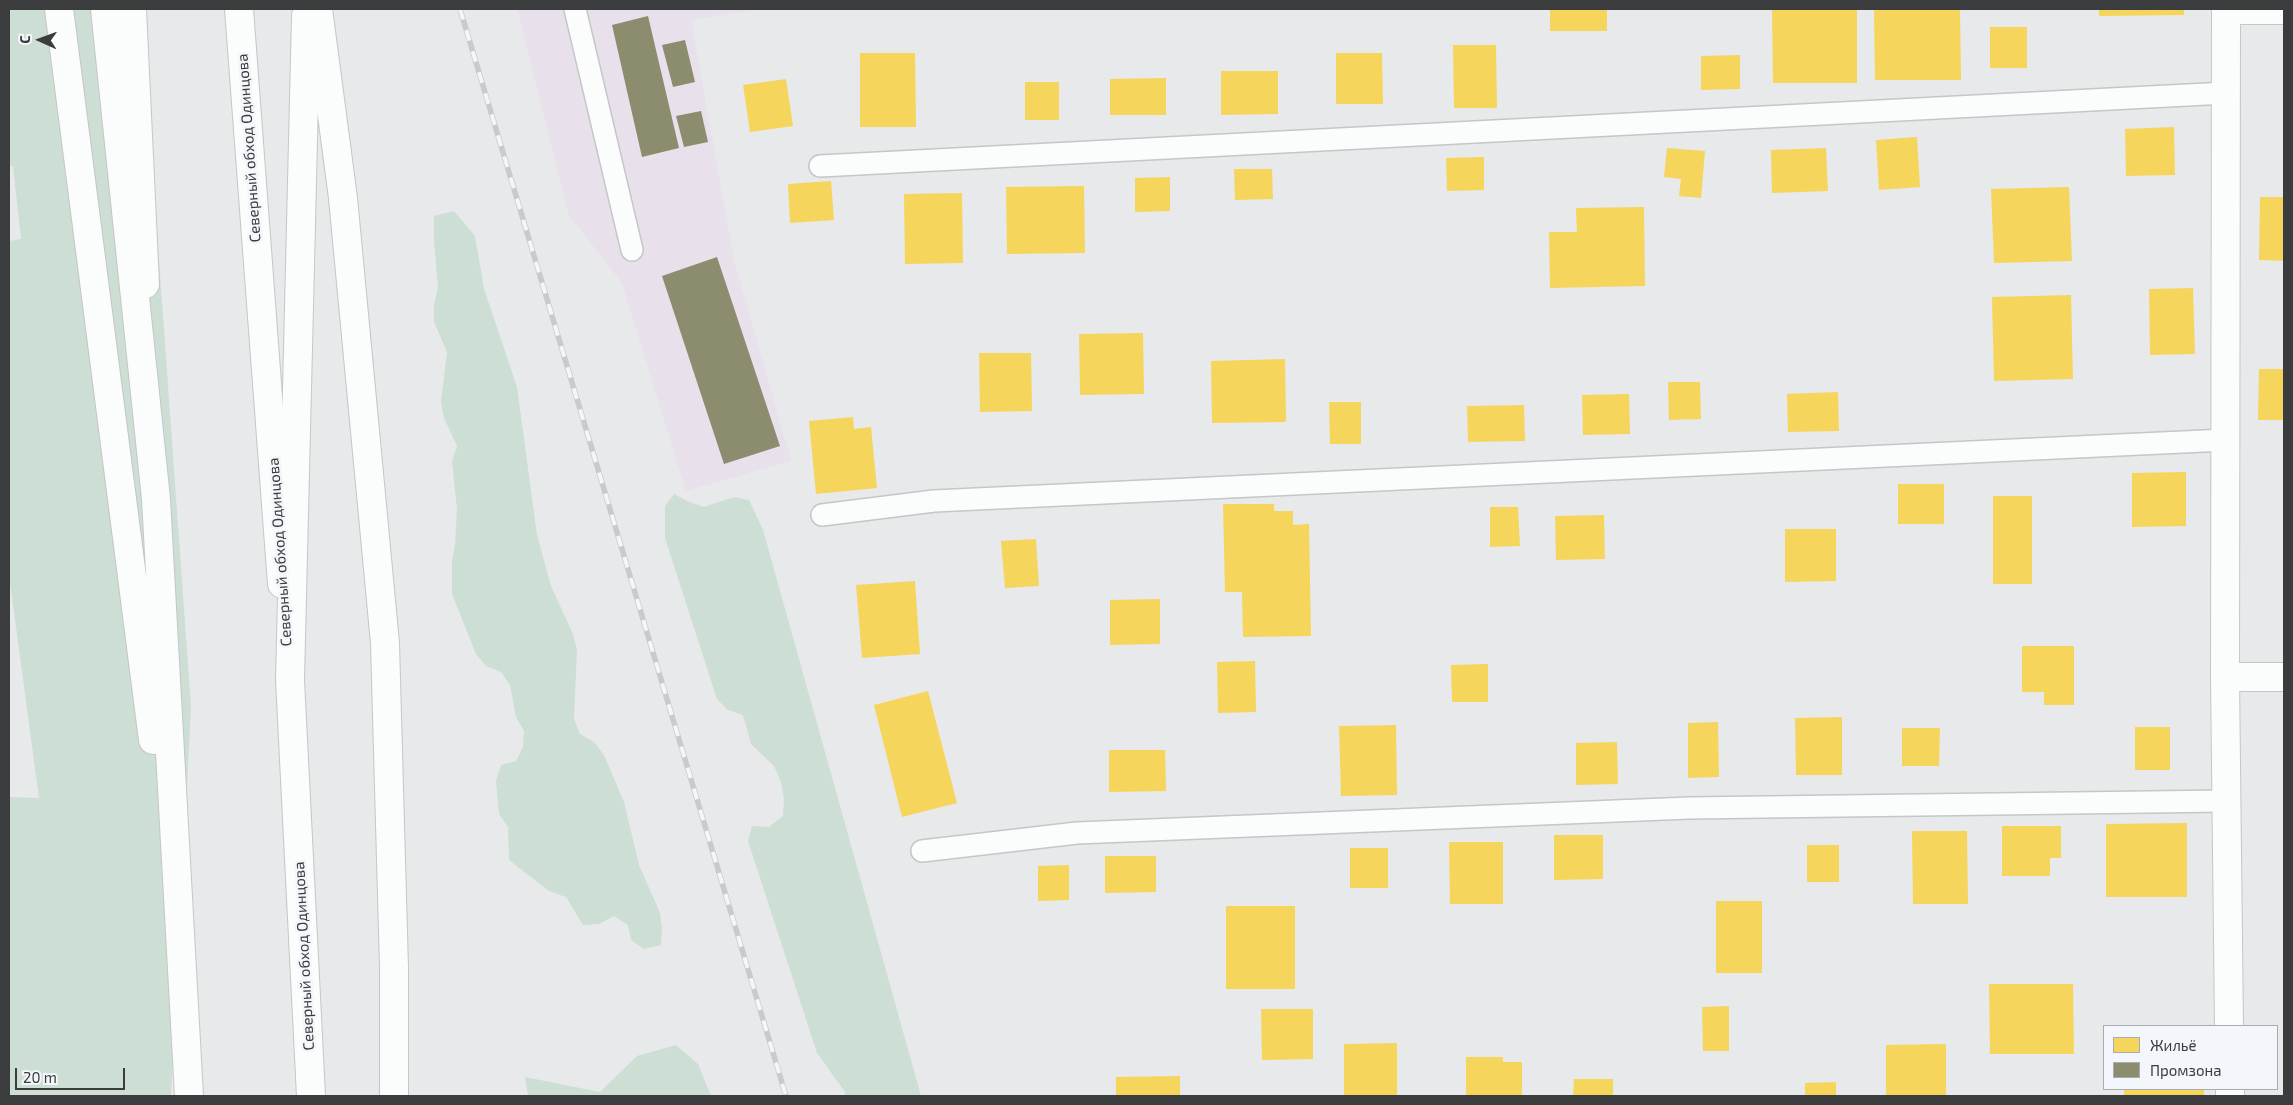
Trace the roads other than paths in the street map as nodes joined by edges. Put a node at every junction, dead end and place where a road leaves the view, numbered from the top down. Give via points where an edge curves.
1 (59, 9) edge
2 (105, 9) edge
3 (132, 9) edge
4 (239, 9) edge
5 (306, 9) edge
6 (318, 9) edge
7 (575, 9) edge
8 (2226, 9) edge
9 (2284, 10) edge
10 (2226, 94) junction
11 (820, 166) dead end
12 (632, 250) dead end
13 (2225, 440) junction
14 (156, 499) junction
15 (822, 515) dead end
16 (2225, 677) junction
17 (2284, 677) edge
18 (290, 680) junction
19 (2226, 801) junction
20 (922, 851) dead end
21 (182, 962) junction
22 (2229, 1025) edge
23 (189, 1096) edge
24 (311, 1096) edge
25 (394, 1096) edge

1 - 21 main road
2 - 14 main road
3 - 14 main road
4 - 18 main road, Северный обход Одинцова
5 - 18 main road
6 - 25 main road via 343,198 385,642 394,968
7 - 12 lane
8 - 9 main road
8 - 10 main road
10 - 11 lane
10 - 13 main road
13 - 15 lane via 934,501
13 - 16 main road
14 - 21 main road
16 - 17 main road
16 - 19 main road
18 - 24 main road, Северный обход Одинцова
19 - 20 lane via 1679,808 1077,833
19 - 22 main road
21 - 23 main road

